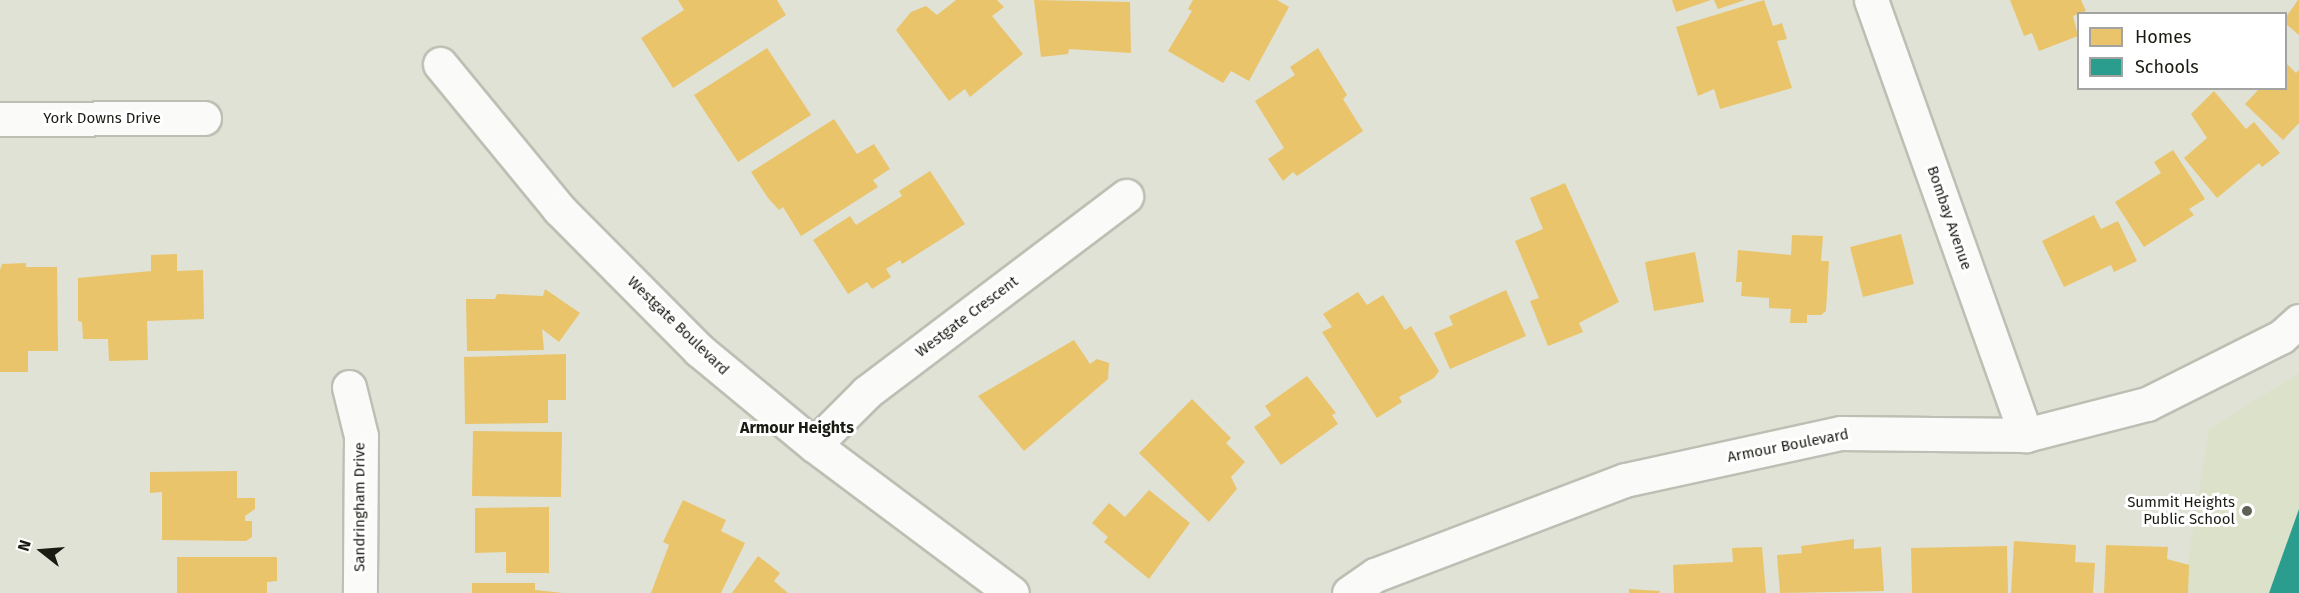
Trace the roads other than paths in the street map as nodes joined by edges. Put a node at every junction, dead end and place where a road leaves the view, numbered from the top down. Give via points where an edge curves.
1 (1872, 0) edge
2 (440, 64) dead end
3 (204, 118) dead end
4 (0, 119) edge
5 (1126, 196) dead end
6 (2299, 321) edge
7 (349, 387) dead end
8 (2026, 435) junction
9 (814, 445) junction
10 (360, 593) edge
11 (1012, 593) edge
12 (1349, 593) edge

1 - 8 street, Bombay Avenue
2 - 9 street, Westgate Boulevard via 559,208 699,350
3 - 4 street, York Downs Drive
5 - 9 street, Westgate Crescent via 867,392
6 - 8 street, Armour Boulevard via 2281,337 2147,404
7 - 10 street, Sandringham Drive via 361,436
8 - 12 street, Armour Boulevard via 1841,433 1624,480 1375,575
9 - 11 street, Westgate Boulevard

